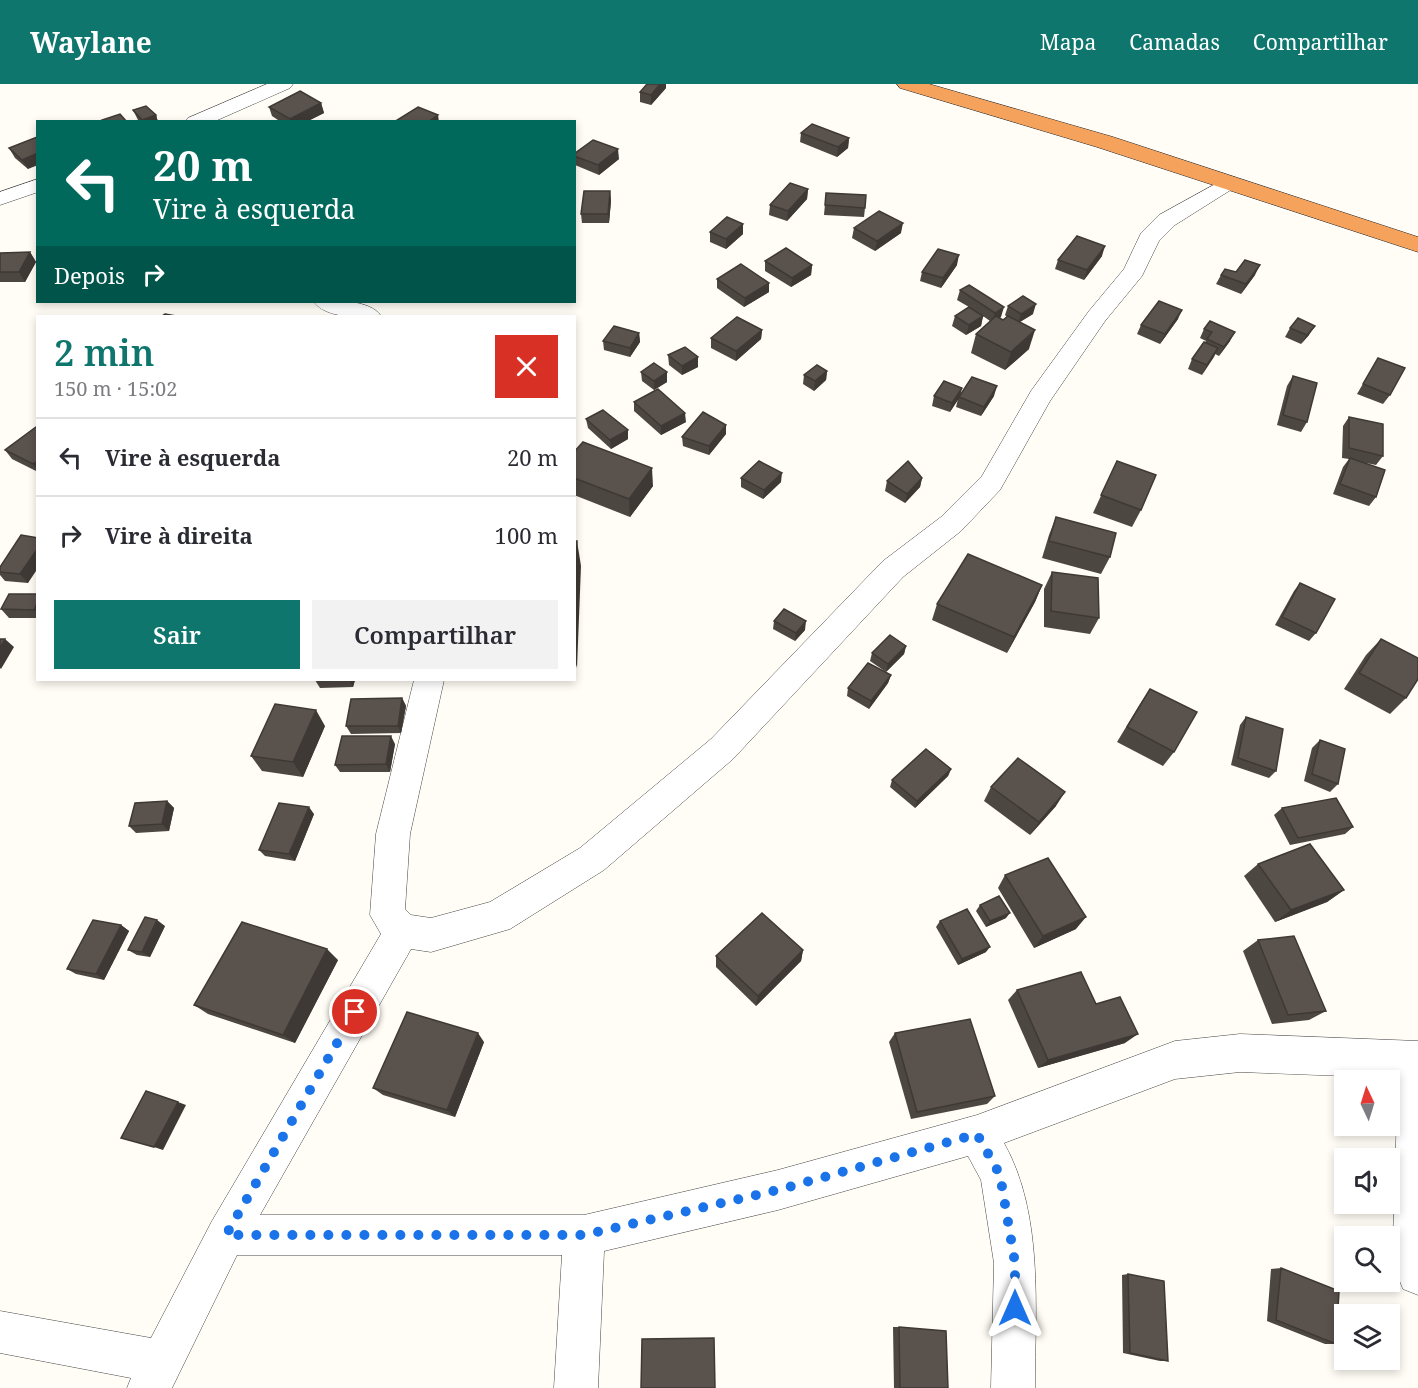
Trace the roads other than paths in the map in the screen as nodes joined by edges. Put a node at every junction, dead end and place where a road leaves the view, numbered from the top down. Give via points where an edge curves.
1 (283, 84) edge
2 (907, 84) edge
3 (969, 84) edge
4 (200, 120) edge
5 (1269, 174) dead end
6 (1230, 182) junction
7 (36, 186) edge
8 (1333, 195) dead end
9 (0, 199) edge
10 (1418, 224) edge
11 (1418, 245) edge
12 (329, 303) edge
13 (366, 315) edge
14 (429, 681) edge
15 (402, 931) junction
16 (1418, 1060) edge
17 (977, 1134) junction
18 (226, 1235) junction
19 (584, 1235) junction
20 (1418, 1274) edge
21 (0, 1332) edge
22 (156, 1375) edge
23 (576, 1388) edge
24 (1013, 1388) edge

1 - 4 street
2 - 6 highway
3 - 5 highway
6 - 11 highway
6 - 15 street via 1167,220 1149,238 1134,271 1040,397 991,483 951,524 893,568 722,748 592,859 498,917 431,935
7 - 9 street
8 - 10 highway
12 - 13 street
14 - 15 street via 393,834 387,915
15 - 18 street
16 - 17 street via 1240,1053 1175,1060
16 - 20 street via 1413,1239
17 - 19 street via 778,1190
17 - 24 street via 1000,1175 1015,1263
18 - 19 street
18 - 22 street
19 - 23 street
21 - 22 street

